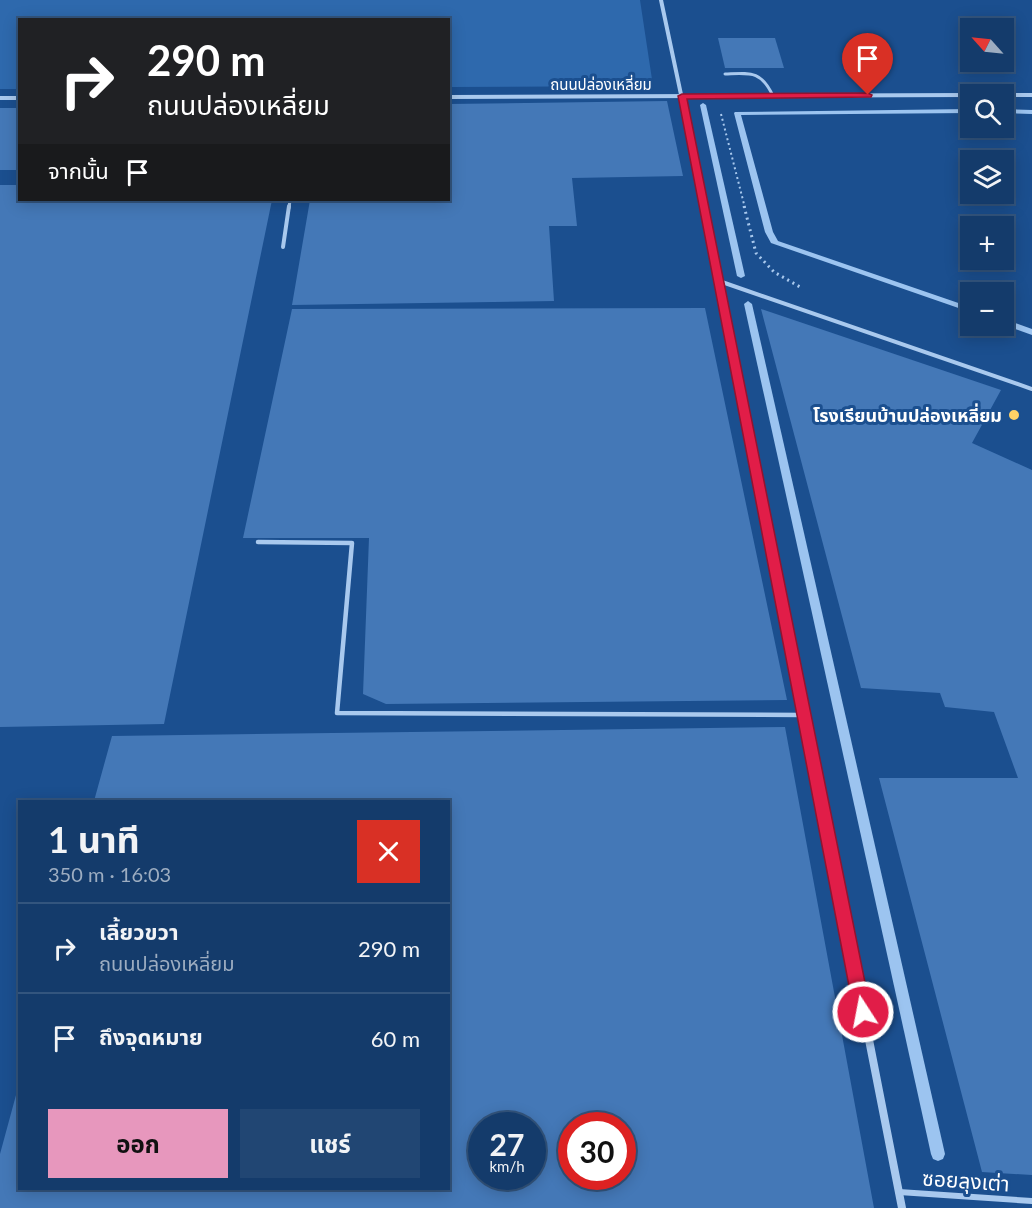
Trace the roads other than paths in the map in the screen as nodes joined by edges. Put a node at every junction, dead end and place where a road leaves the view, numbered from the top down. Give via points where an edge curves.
1 (661, 0) edge
2 (725, 74) dead end
3 (960, 95) edge
4 (1014, 95) edge
5 (1032, 95) edge
6 (682, 96) junction
7 (773, 96) junction
8 (450, 97) edge
9 (0, 98) edge
10 (18, 98) edge
11 (290, 201) edge
12 (283, 247) dead end
13 (719, 281) junction
14 (1032, 389) edge
15 (258, 542) dead end
16 (803, 715) junction
17 (899, 1192) junction
18 (1032, 1202) edge
19 (902, 1208) edge

1 - 6 street
2 - 7 lane via 762,77
3 - 7 street, ถนนปล่องเหลี่ยม
4 - 5 street
6 - 7 street, ถนนปล่องเหลี่ยม
6 - 8 street, ถนนปล่องเหลี่ยม
6 - 13 street
9 - 10 street
11 - 12 lane
13 - 14 lane
13 - 16 street
15 - 16 lane via 352,543 337,712
16 - 17 street
17 - 18 lane, ซอยลุงเต่า
17 - 19 street

